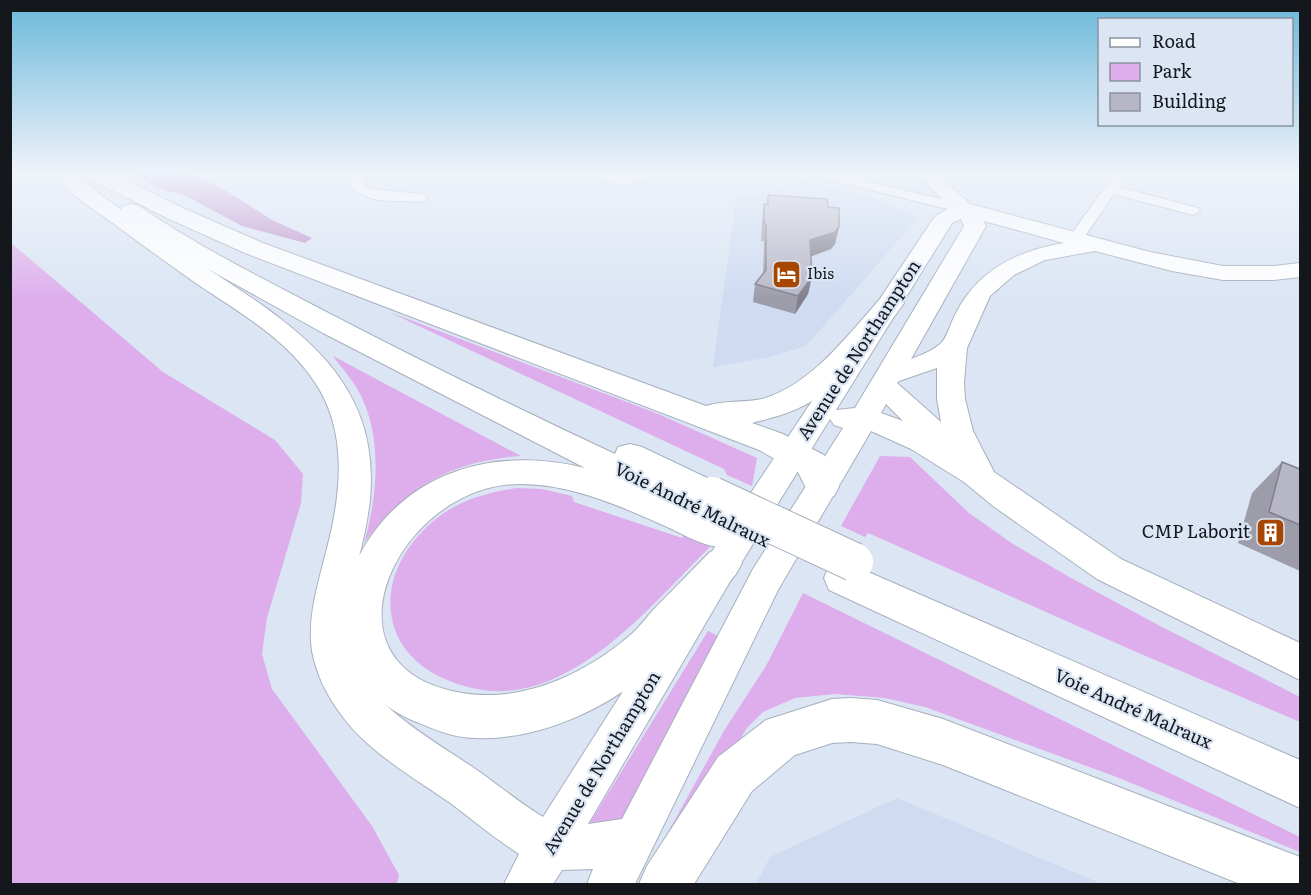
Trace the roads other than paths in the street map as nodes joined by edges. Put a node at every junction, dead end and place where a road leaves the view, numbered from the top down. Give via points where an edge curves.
1 (117, 216) edge
2 (138, 216) edge
3 (181, 216) edge
4 (950, 216) edge
5 (970, 216) edge
6 (989, 216) edge
7 (1093, 216) edge
8 (1076, 239) junction
9 (1105, 247) junction
10 (1300, 270) edge
11 (891, 303) junction
12 (954, 348) junction
13 (885, 380) junction
14 (690, 412) junction
15 (816, 418) junction
16 (863, 418) junction
17 (793, 452) junction
18 (979, 477) junction
19 (822, 487) junction
20 (703, 509) junction
21 (730, 545) junction
22 (848, 570) junction
23 (1300, 662) edge
24 (1300, 761) edge
25 (1300, 784) edge
26 (636, 838) junction
27 (552, 846) junction
28 (1300, 883) edge
29 (527, 885) edge
30 (610, 885) edge
31 (665, 885) edge

1 - 27 street via 284,334 335,391 349,428 354,499 329,622 337,672 354,700 374,720 521,828
2 - 20 main road, Voie André Malraux via 198,253 428,377
3 - 14 main road via 254,248
4 - 11 street, Avenue de Northampton via 944,219
5 - 13 street, Avenue de Northampton via 975,226
6 - 8 street
7 - 8 street
8 - 9 street
9 - 10 street via 1209,272 1276,275
9 - 12 street via 1048,253 993,279 971,308
11 - 14 main road via 827,374 787,403 734,416
11 - 15 street, Avenue de Northampton
12 - 13 street
12 - 18 street via 948,379 954,420
13 - 16 street, Avenue de Northampton
13 - 18 street
14 - 17 main road
15 - 16 street
15 - 17 street, Avenue de Northampton
16 - 18 street via 922,441
16 - 19 street, Avenue de Northampton
17 - 19 main road via 812,464
17 - 21 street, Avenue de Northampton
18 - 23 street via 1109,569
19 - 26 street, Avenue de Northampton via 765,580
20 - 21 main road
20 - 21 main road via 527,471 486,476 449,489 425,503 395,532 370,573 362,625 370,655 399,691 430,708 467,717 535,710 573,696 641,652
20 - 22 main road, Voie André Malraux, bridge
21 - 22 main road, Voie André Malraux
21 - 27 street, Avenue de Northampton
22 - 24 main road, Voie André Malraux
22 - 25 main road, Voie André Malraux
26 - 27 street via 593,847
26 - 30 street, Avenue de Northampton
27 - 29 street, Avenue de Northampton
28 - 31 main road via 943,742 877,722 851,720 832,721 782,736 735,774

